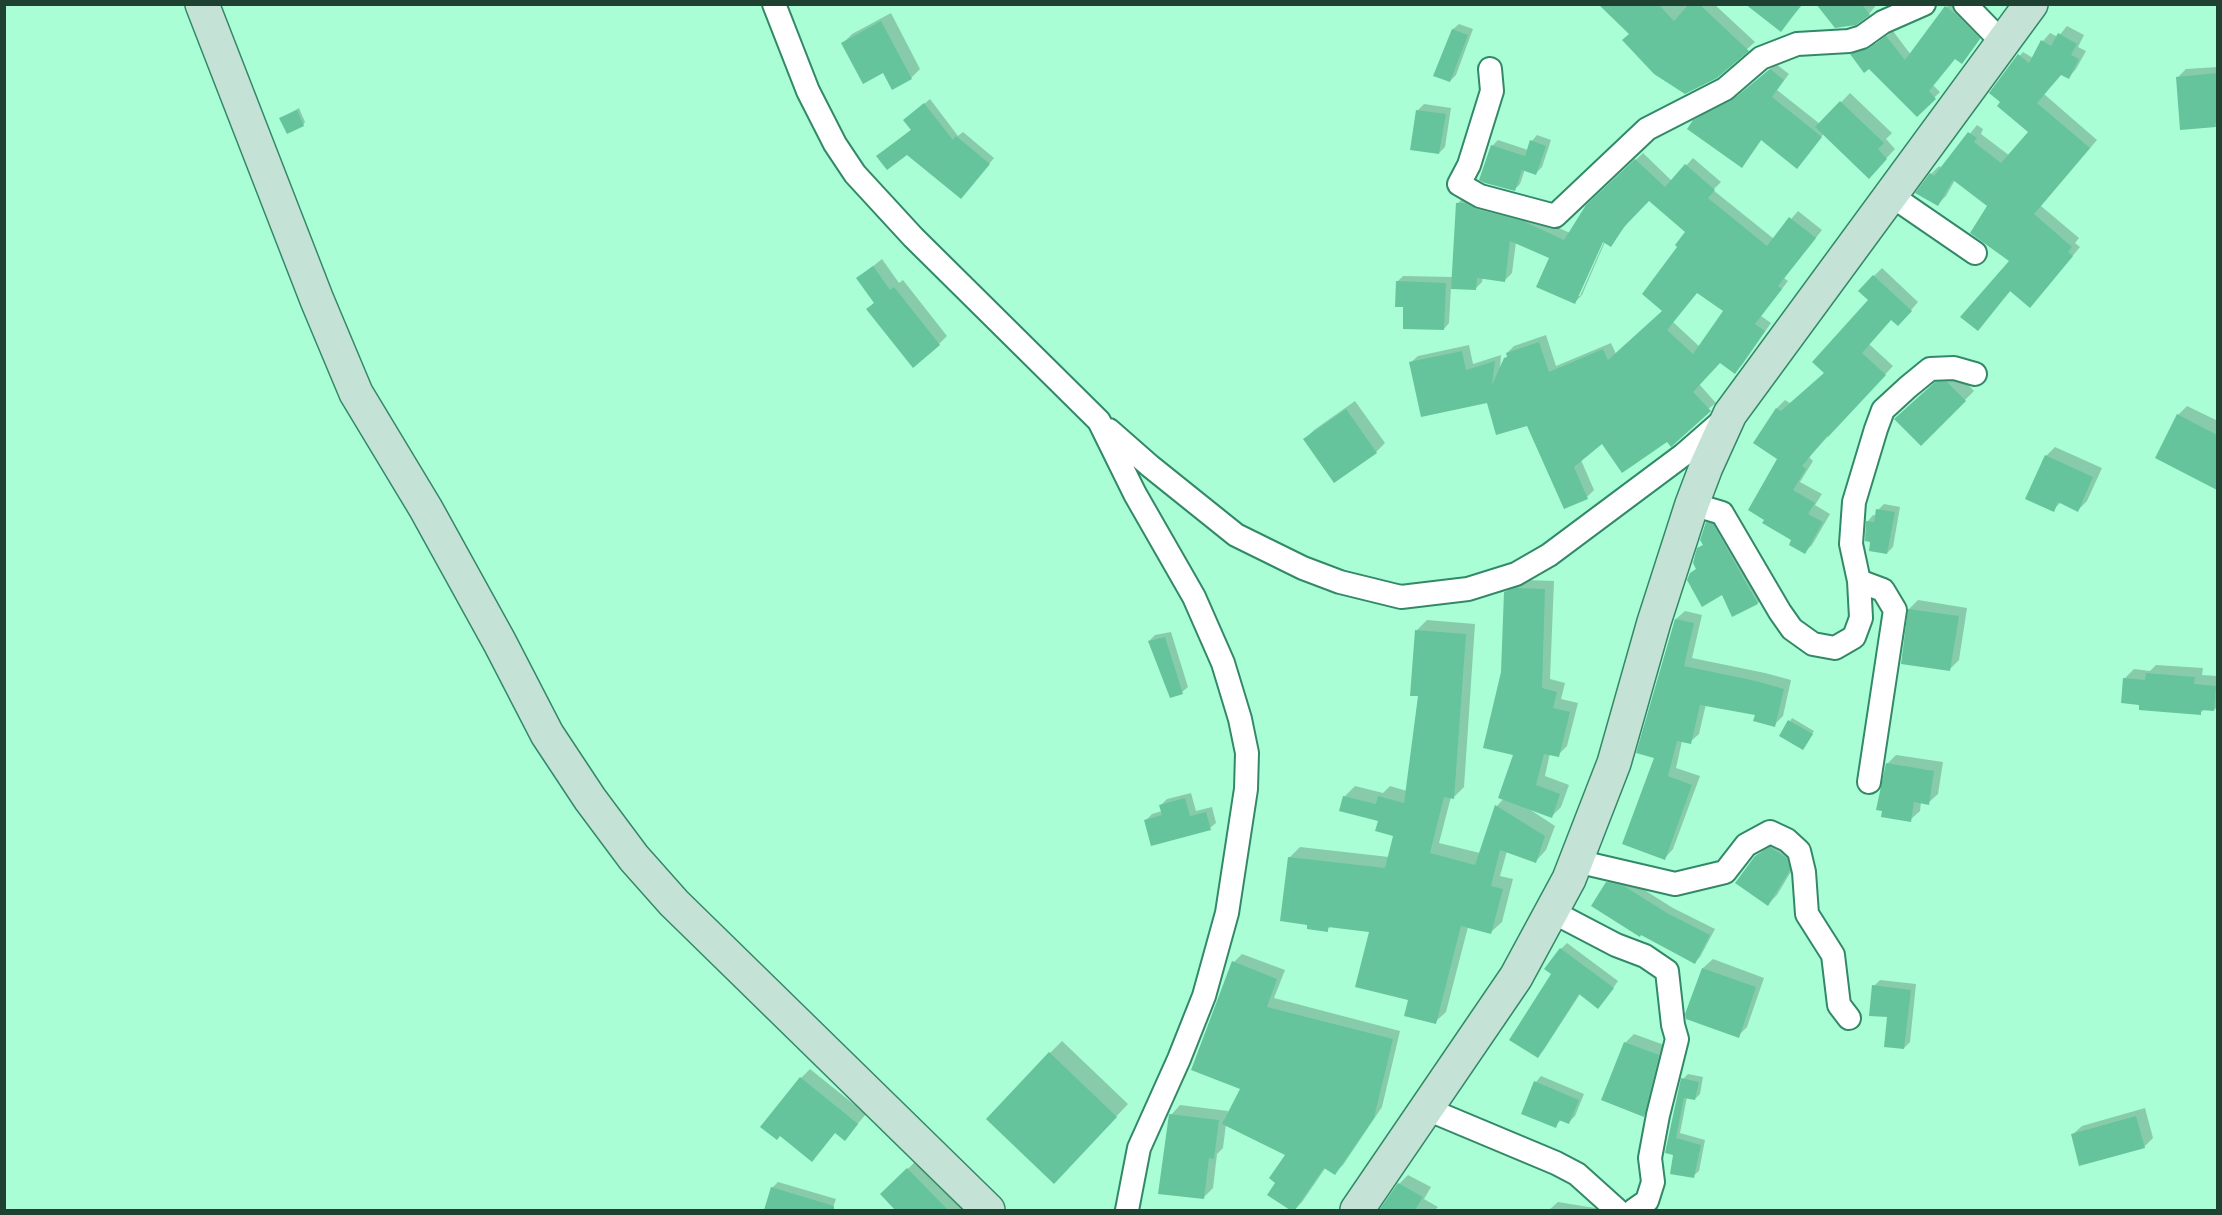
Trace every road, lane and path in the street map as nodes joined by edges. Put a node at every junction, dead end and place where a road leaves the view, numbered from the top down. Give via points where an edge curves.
1 (202, 4) edge
2 (774, 4) edge
3 (1924, 4) edge
4 (1965, 4) edge
5 (2031, 4) edge
6 (2004, 44) junction
7 (1490, 69) dead end
8 (1892, 196) junction
9 (1975, 253) dead end
10 (1975, 374) dead end
11 (1730, 414) junction
12 (1099, 422) junction
13 (1692, 504) junction
14 (1860, 581) junction
15 (1869, 782) dead end
16 (1576, 861) junction
17 (1551, 911) junction
18 (1849, 1018) dead end
19 (1427, 1109) junction
20 (988, 1210) edge
21 (1127, 1210) edge
22 (1358, 1210) edge
23 (1617, 1210) edge
24 (1634, 1210) edge

1 - 20 street via 356,393 426,509 547,734 634,858 674,903
2 - 12 street via 808,91 855,174
3 - 7 street via 1849,42 1797,44 1761,58 1725,89 1647,129 1555,216 1480,196 1459,184 1492,91
4 - 6 street
5 - 6 street
6 - 8 street
8 - 9 street
8 - 11 street
10 - 14 street via 1954,368 1930,369 1884,410 1854,502 1851,544
11 - 12 street via 1622,501 1549,555 1516,574 1468,589 1401,597 1340,582 1236,535
11 - 13 street
12 - 21 street via 1194,597 1223,663 1247,753 1246,789 1227,913 1204,996 1139,1148
13 - 14 street via 1722,513 1780,612 1792,629 1813,644 1835,648 1854,638 1861,618
13 - 16 street via 1614,763
14 - 15 street via 1883,590 1895,610
16 - 17 street
16 - 18 street via 1675,884 1725,872 1746,845 1770,832 1787,840 1799,851 1807,914 1833,955 1839,1005
17 - 19 street via 1516,977
17 - 24 street via 1645,956 1667,971 1677,1039 1650,1158 1653,1182 1647,1202
19 - 22 street
19 - 23 street via 1577,1174

